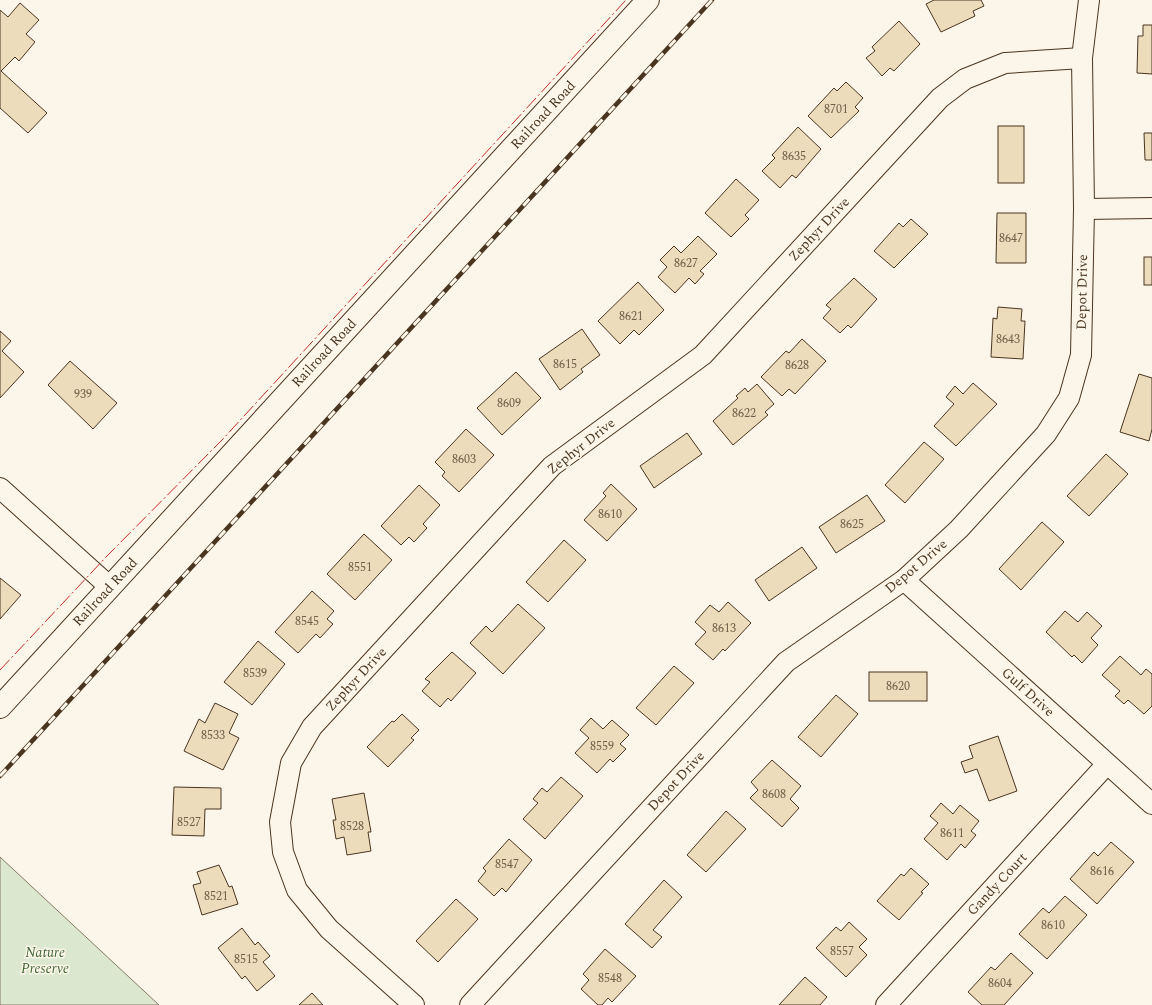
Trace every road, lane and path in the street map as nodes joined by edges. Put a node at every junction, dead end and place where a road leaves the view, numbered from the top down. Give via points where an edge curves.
1 (648, 0) edge
2 (1089, 0) edge
3 (1082, 58) junction
4 (1152, 208) edge
5 (1084, 209) junction
6 (0, 488) edge
7 (904, 580) junction
8 (110, 587) junction
9 (0, 707) edge
10 (1108, 764) junction
11 (1152, 804) edge
12 (414, 1005) edge
13 (470, 1005) edge
14 (886, 1005) edge

1 - 8 street, Railroad Road
2 - 3 street, Depot Drive
3 - 5 street, Depot Drive
3 - 12 street, Zephyr Drive via 1006,63 965,79 940,98 703,355 552,466 312,727 291,763 280,822 283,852 297,890 329,929
4 - 5 street
5 - 7 street, Depot Drive via 1081,355 1069,398 1046,434 959,529
6 - 8 street
7 - 10 street, Gulf Drive
7 - 13 street, Depot Drive via 786,662
8 - 9 street, Railroad Road
10 - 11 street, Gulf Drive
10 - 14 street, Gandy Court

